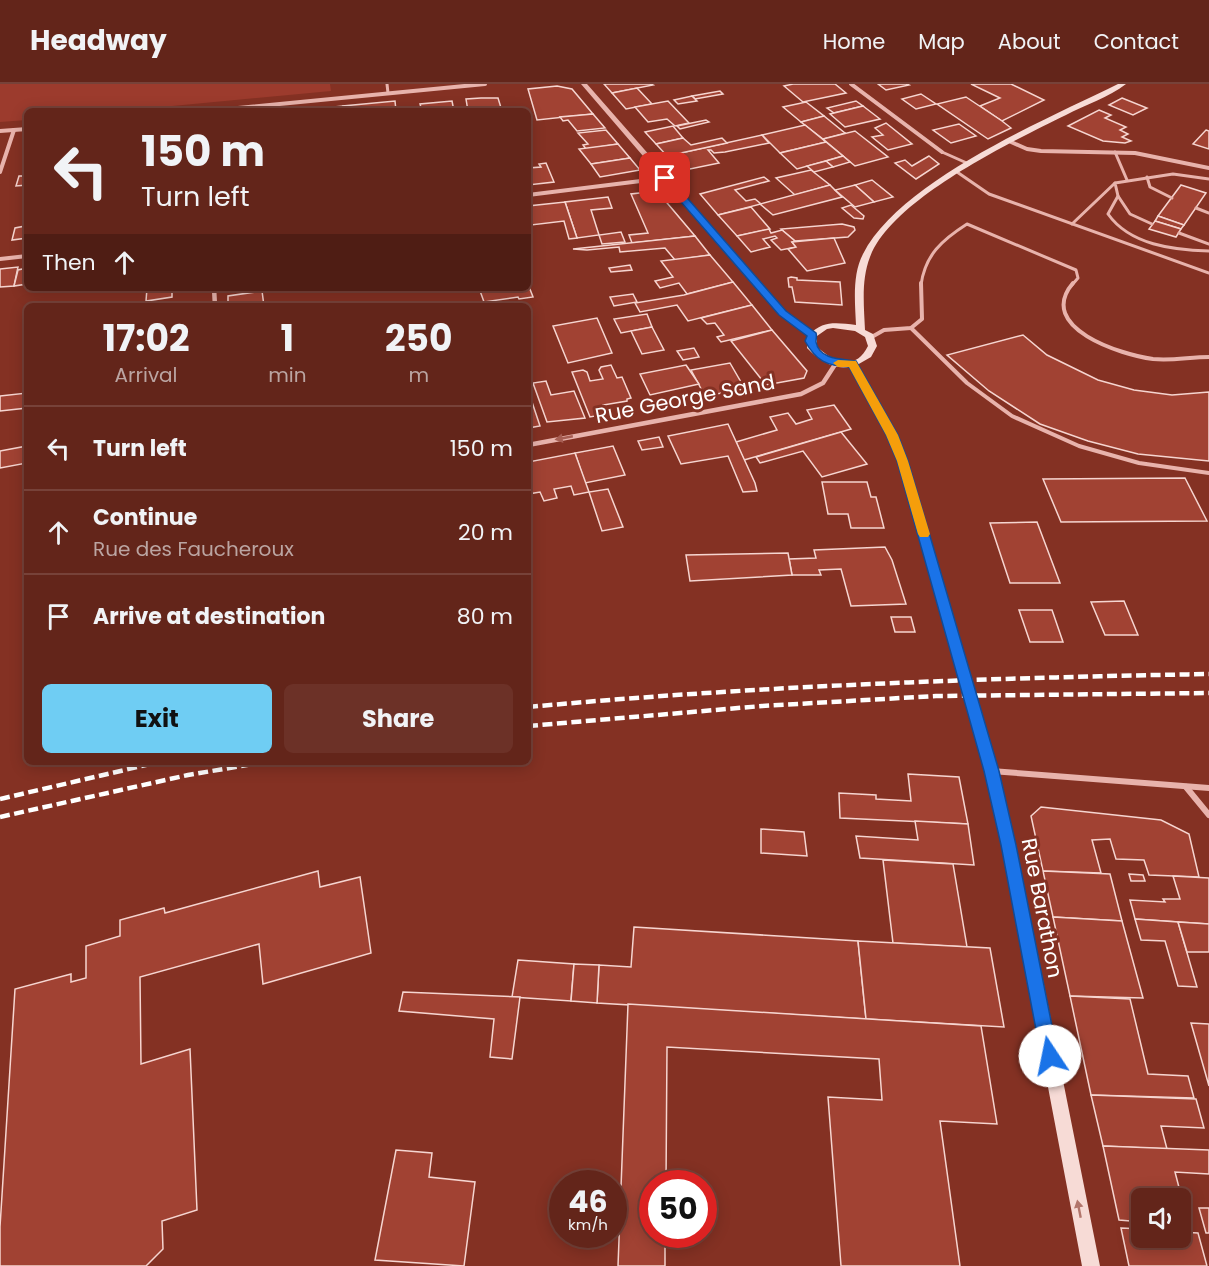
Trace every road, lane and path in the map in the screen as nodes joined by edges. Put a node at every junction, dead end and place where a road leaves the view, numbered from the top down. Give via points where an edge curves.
1 (387, 84) edge
2 (486, 84) edge
3 (584, 84) edge
4 (851, 84) edge
5 (1123, 84) edge
6 (388, 93) junction
7 (237, 108) edge
8 (24, 129) edge
9 (14, 130) junction
10 (0, 131) edge
11 (1011, 142) junction
12 (942, 152) joint
13 (1115, 152) junction
14 (969, 164) junction
15 (1209, 168) edge
16 (0, 172) edge
17 (957, 172) junction
18 (1147, 177) junction
19 (665, 178) junction
20 (1209, 179) edge
21 (1127, 180) junction
22 (1115, 183) junction
23 (531, 195) edge
24 (1118, 196) junction
25 (1172, 198) dead end
26 (1196, 208) dead end
27 (1209, 213) edge
28 (1071, 224) junction
29 (1152, 224) dead end
30 (1179, 233) dead end
31 (1209, 244) edge
32 (1209, 251) edge
33 (24, 256) edge
34 (0, 259) edge
35 (1209, 273) edge
36 (911, 328) junction
37 (861, 331) junction
38 (813, 335) junction
39 (870, 338) junction
40 (1209, 357) edge
41 (836, 363) junction
42 (852, 364) junction
43 (531, 444) edge
44 (1209, 474) edge
45 (992, 771) junction
46 (1186, 787) junction
47 (1209, 788) edge
48 (1209, 815) edge
49 (1091, 1266) edge

1 - 6 lane
2 - 6 street
3 - 19 street
4 - 12 street
5 - 11 main road
6 - 7 street
8 - 9 street
9 - 10 street
9 - 16 street
11 - 13 street via 1041,151
11 - 14 main road
12 - 14 street
13 - 15 street
13 - 21 lane
14 - 17 main road
17 - 28 lane via 989,194
17 - 37 main road via 914,200 879,231 860,273
18 - 20 lane via 1180,172
18 - 21 lane
18 - 25 lane via 1150,187
19 - 23 street
19 - 38 street via 783,313
21 - 22 lane
22 - 24 lane
22 - 28 lane
24 - 29 lane via 1130,214
24 - 32 lane via 1108,214 1119,228 1170,248
26 - 27 lane
28 - 35 lane
30 - 31 lane
33 - 34 street
36 - 39 lane via 884,330
36 - 40 lane via 922,319 918,287 923,267 943,238 967,224 1076,270 1078,278 1066,293 1064,309 1075,326 1096,341 1124,353 1155,359
36 - 44 lane via 967,383 1012,416 1079,446 1139,464
37 - 38 main road via 833,325
37 - 39 main road
38 - 41 main road via 810,341 817,354
39 - 42 main road via 873,351 869,357
41 - 42 main road
41 -> 43 street, Rue George Sand via 823,383 801,394
42 - 45 main road, Rue Barathon via 892,435 902,461
45 - 46 street
49 -> 45 main road, Rue Barathon
46 - 47 street
46 - 48 street

